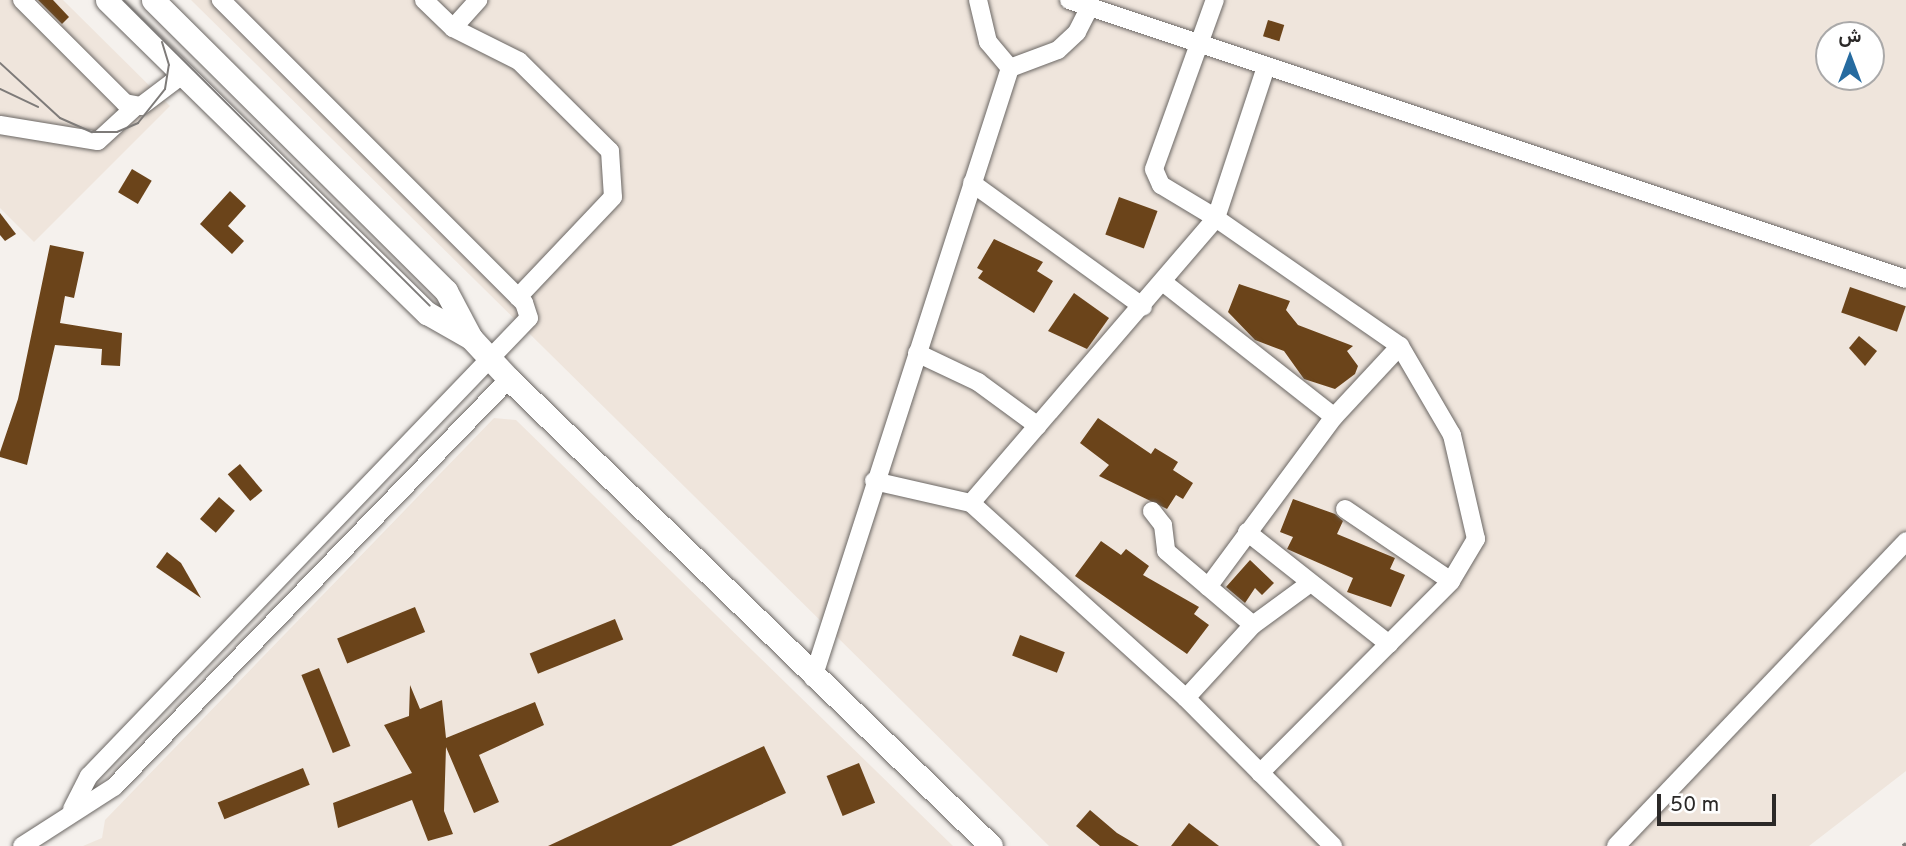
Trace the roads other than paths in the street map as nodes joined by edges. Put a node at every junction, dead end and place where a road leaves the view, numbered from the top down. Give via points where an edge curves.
1 (22, 0) edge
2 (107, 0) edge
3 (153, 0) edge
4 (221, 0) edge
5 (424, 0) edge
6 (478, 0) edge
7 (978, 0) edge
8 (1069, 0) edge
9 (1214, 0) edge
10 (1090, 6) junction
11 (453, 28) junction
12 (155, 44) junction
13 (1198, 46) junction
14 (1010, 68) junction
15 (1265, 70) junction
16 (193, 81) junction
17 (157, 91) junction
18 (136, 106) junction
19 (0, 125) edge
20 (972, 183) junction
21 (1216, 218) junction
22 (1906, 279) edge
23 (1164, 283) junction
24 (518, 297) junction
25 (1143, 307) junction
26 (471, 338) junction
27 (1400, 346) junction
28 (917, 353) junction
29 (491, 360) junction
30 (509, 379) junction
31 (1334, 417) junction
32 (1038, 426) junction
33 (874, 481) junction
34 (971, 503) junction
35 (1345, 509) dead end
36 (1152, 511) dead end
37 (1247, 532) junction
38 (1906, 541) edge
39 (1451, 581) junction
40 (1309, 584) junction
41 (1208, 587) junction
42 (1253, 625) junction
43 (1389, 644) junction
44 (813, 678) junction
45 (1186, 698) junction
46 (1260, 773) junction
47 (72, 808) junction
48 (969, 837) edge
49 (22, 846) edge
50 (991, 846) edge
51 (1333, 846) edge
52 (1616, 846) edge

1 - 18 street via 125,103
2 - 12 main road
3 - 26 main road via 446,291
4 - 24 street
5 - 11 street
6 - 11 street
7 - 14 street via 988,42
8 - 10 street
9 - 13 street
10 - 13 street
10 - 14 street via 1077,32 1058,50
11 - 24 street via 519,61 604,141 613,162 615,186 606,207
12 - 16 main road
12 - 17 street via 162,77
13 - 15 street
13 - 21 street via 1154,169 1161,185
14 - 20 street
15 - 21 street
15 - 22 street
16 - 17 street via 178,78
16 - 26 main road via 427,313
17 - 18 street
18 - 19 street via 98,141
20 - 25 street
20 - 28 street
21 - 23 street
21 - 27 street
23 - 25 street
23 - 31 street
24 - 29 street via 528,310 526,326
25 - 32 street
26 - 29 main road
27 - 31 street
27 - 39 street via 1427,385 1465,474 1476,539
28 - 32 street via 978,382
28 - 33 street
29 - 30 main road
29 - 47 street via 89,776
30 - 44 main road
30 - 47 street via 114,787
31 - 37 street
32 - 34 street
33 - 34 street
33 - 44 street
34 - 45 street
35 - 39 street
36 - 41 street via 1163,525 1166,551
37 - 40 street
37 - 41 street
38 - 52 street
39 - 43 street
40 - 42 street
40 - 43 street
41 - 42 street
42 - 45 street
43 - 46 street
44 - 48 main road
45 - 46 street
46 - 51 street
47 - 49 street
48 - 50 main road

